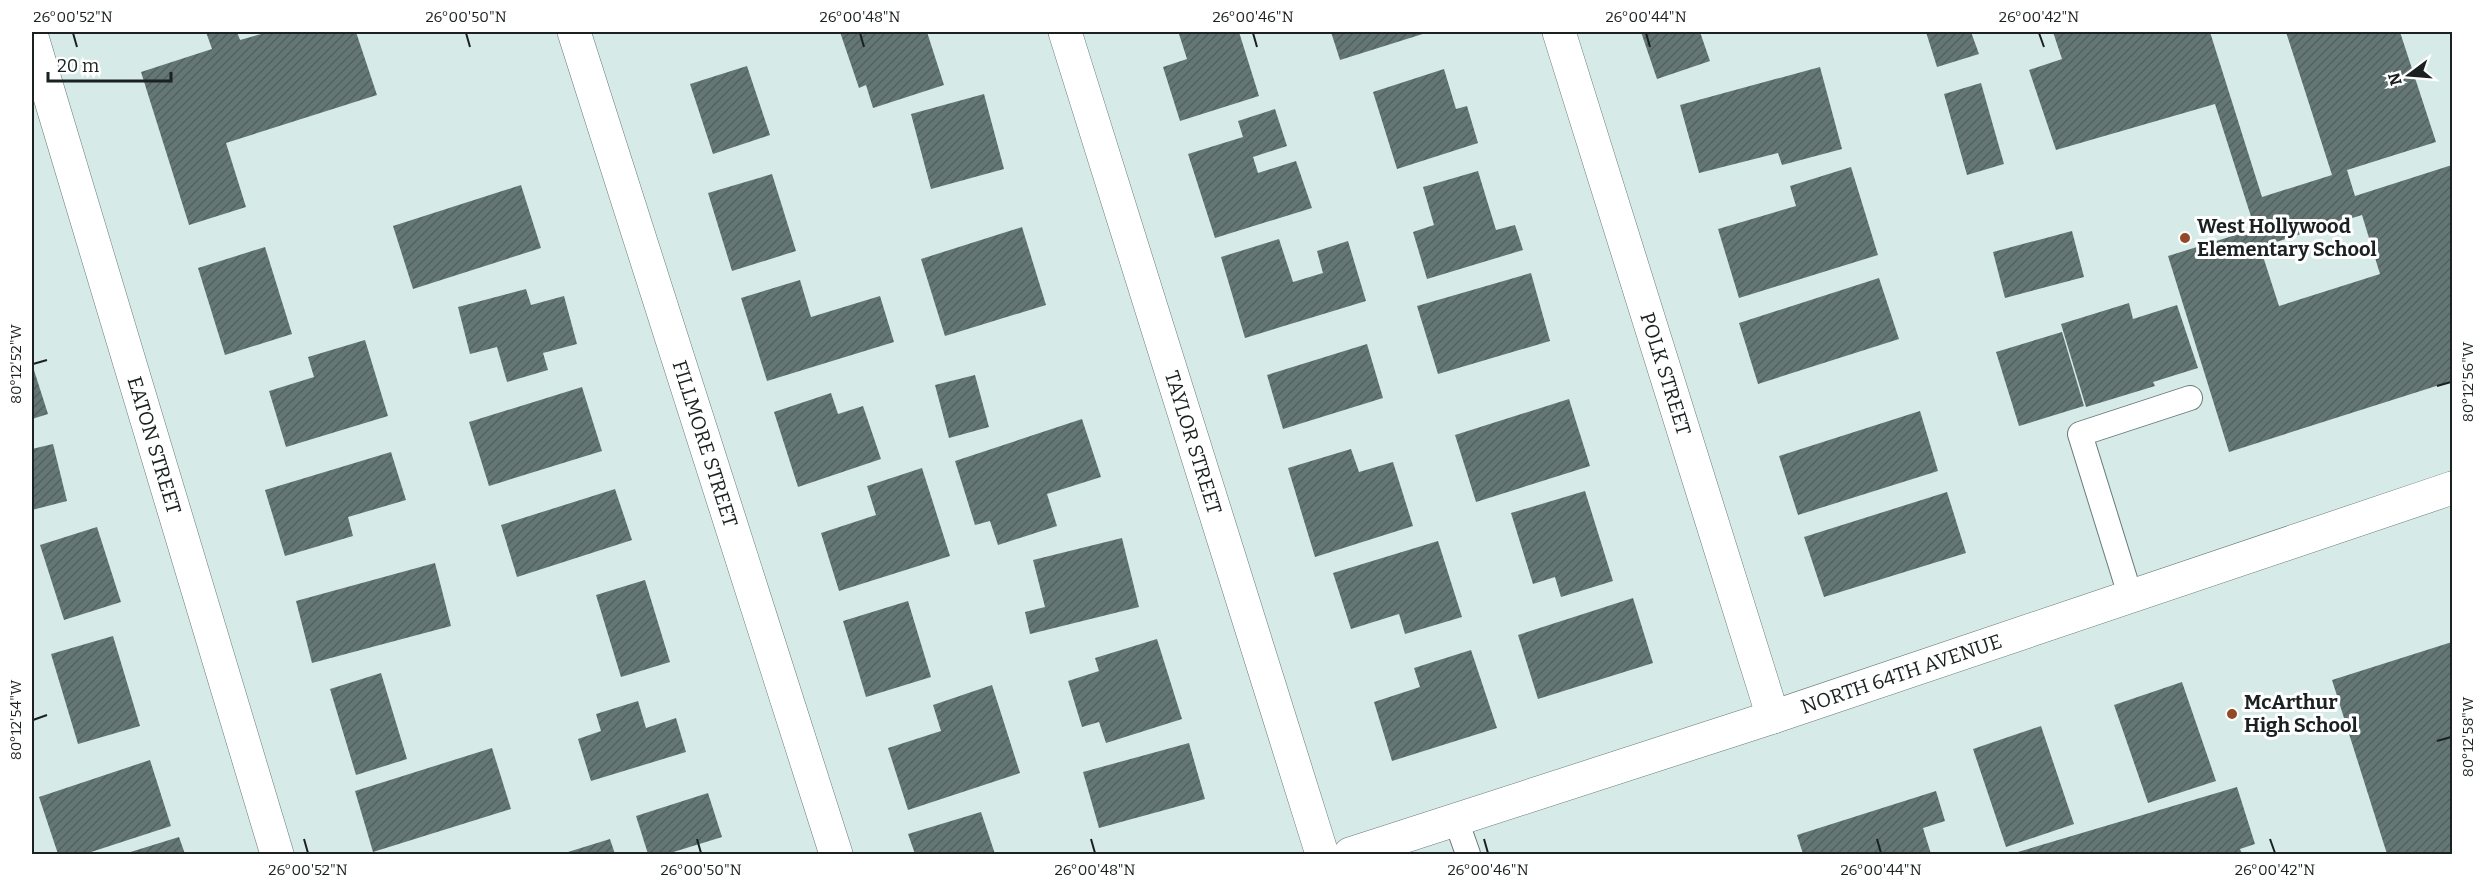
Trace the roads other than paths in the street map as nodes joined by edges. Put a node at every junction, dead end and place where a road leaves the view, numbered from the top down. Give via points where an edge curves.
1 (574, 32) edge
2 (1065, 32) edge
3 (1559, 32) edge
4 (32, 37) edge
5 (2190, 398) dead end
6 (2452, 488) edge
7 (2130, 595) junction
8 (1773, 717) junction
9 (1456, 820) junction
10 (277, 855) edge
11 (836, 855) edge
12 (1322, 855) edge
13 (1350, 855) edge
14 (1468, 855) edge

1 - 11 street, FILLMORE STREET
2 - 12 street, TAYLOR STREET
3 - 8 street, POLK STREET
4 - 10 street, EATON STREET
5 - 7 lane via 2080,434
6 - 7 street, NORTH 64TH AVENUE
7 - 8 street, NORTH 64TH AVENUE
8 - 9 street, NORTH 64TH AVENUE
9 - 13 street, NORTH 64TH AVENUE
9 - 14 lane

